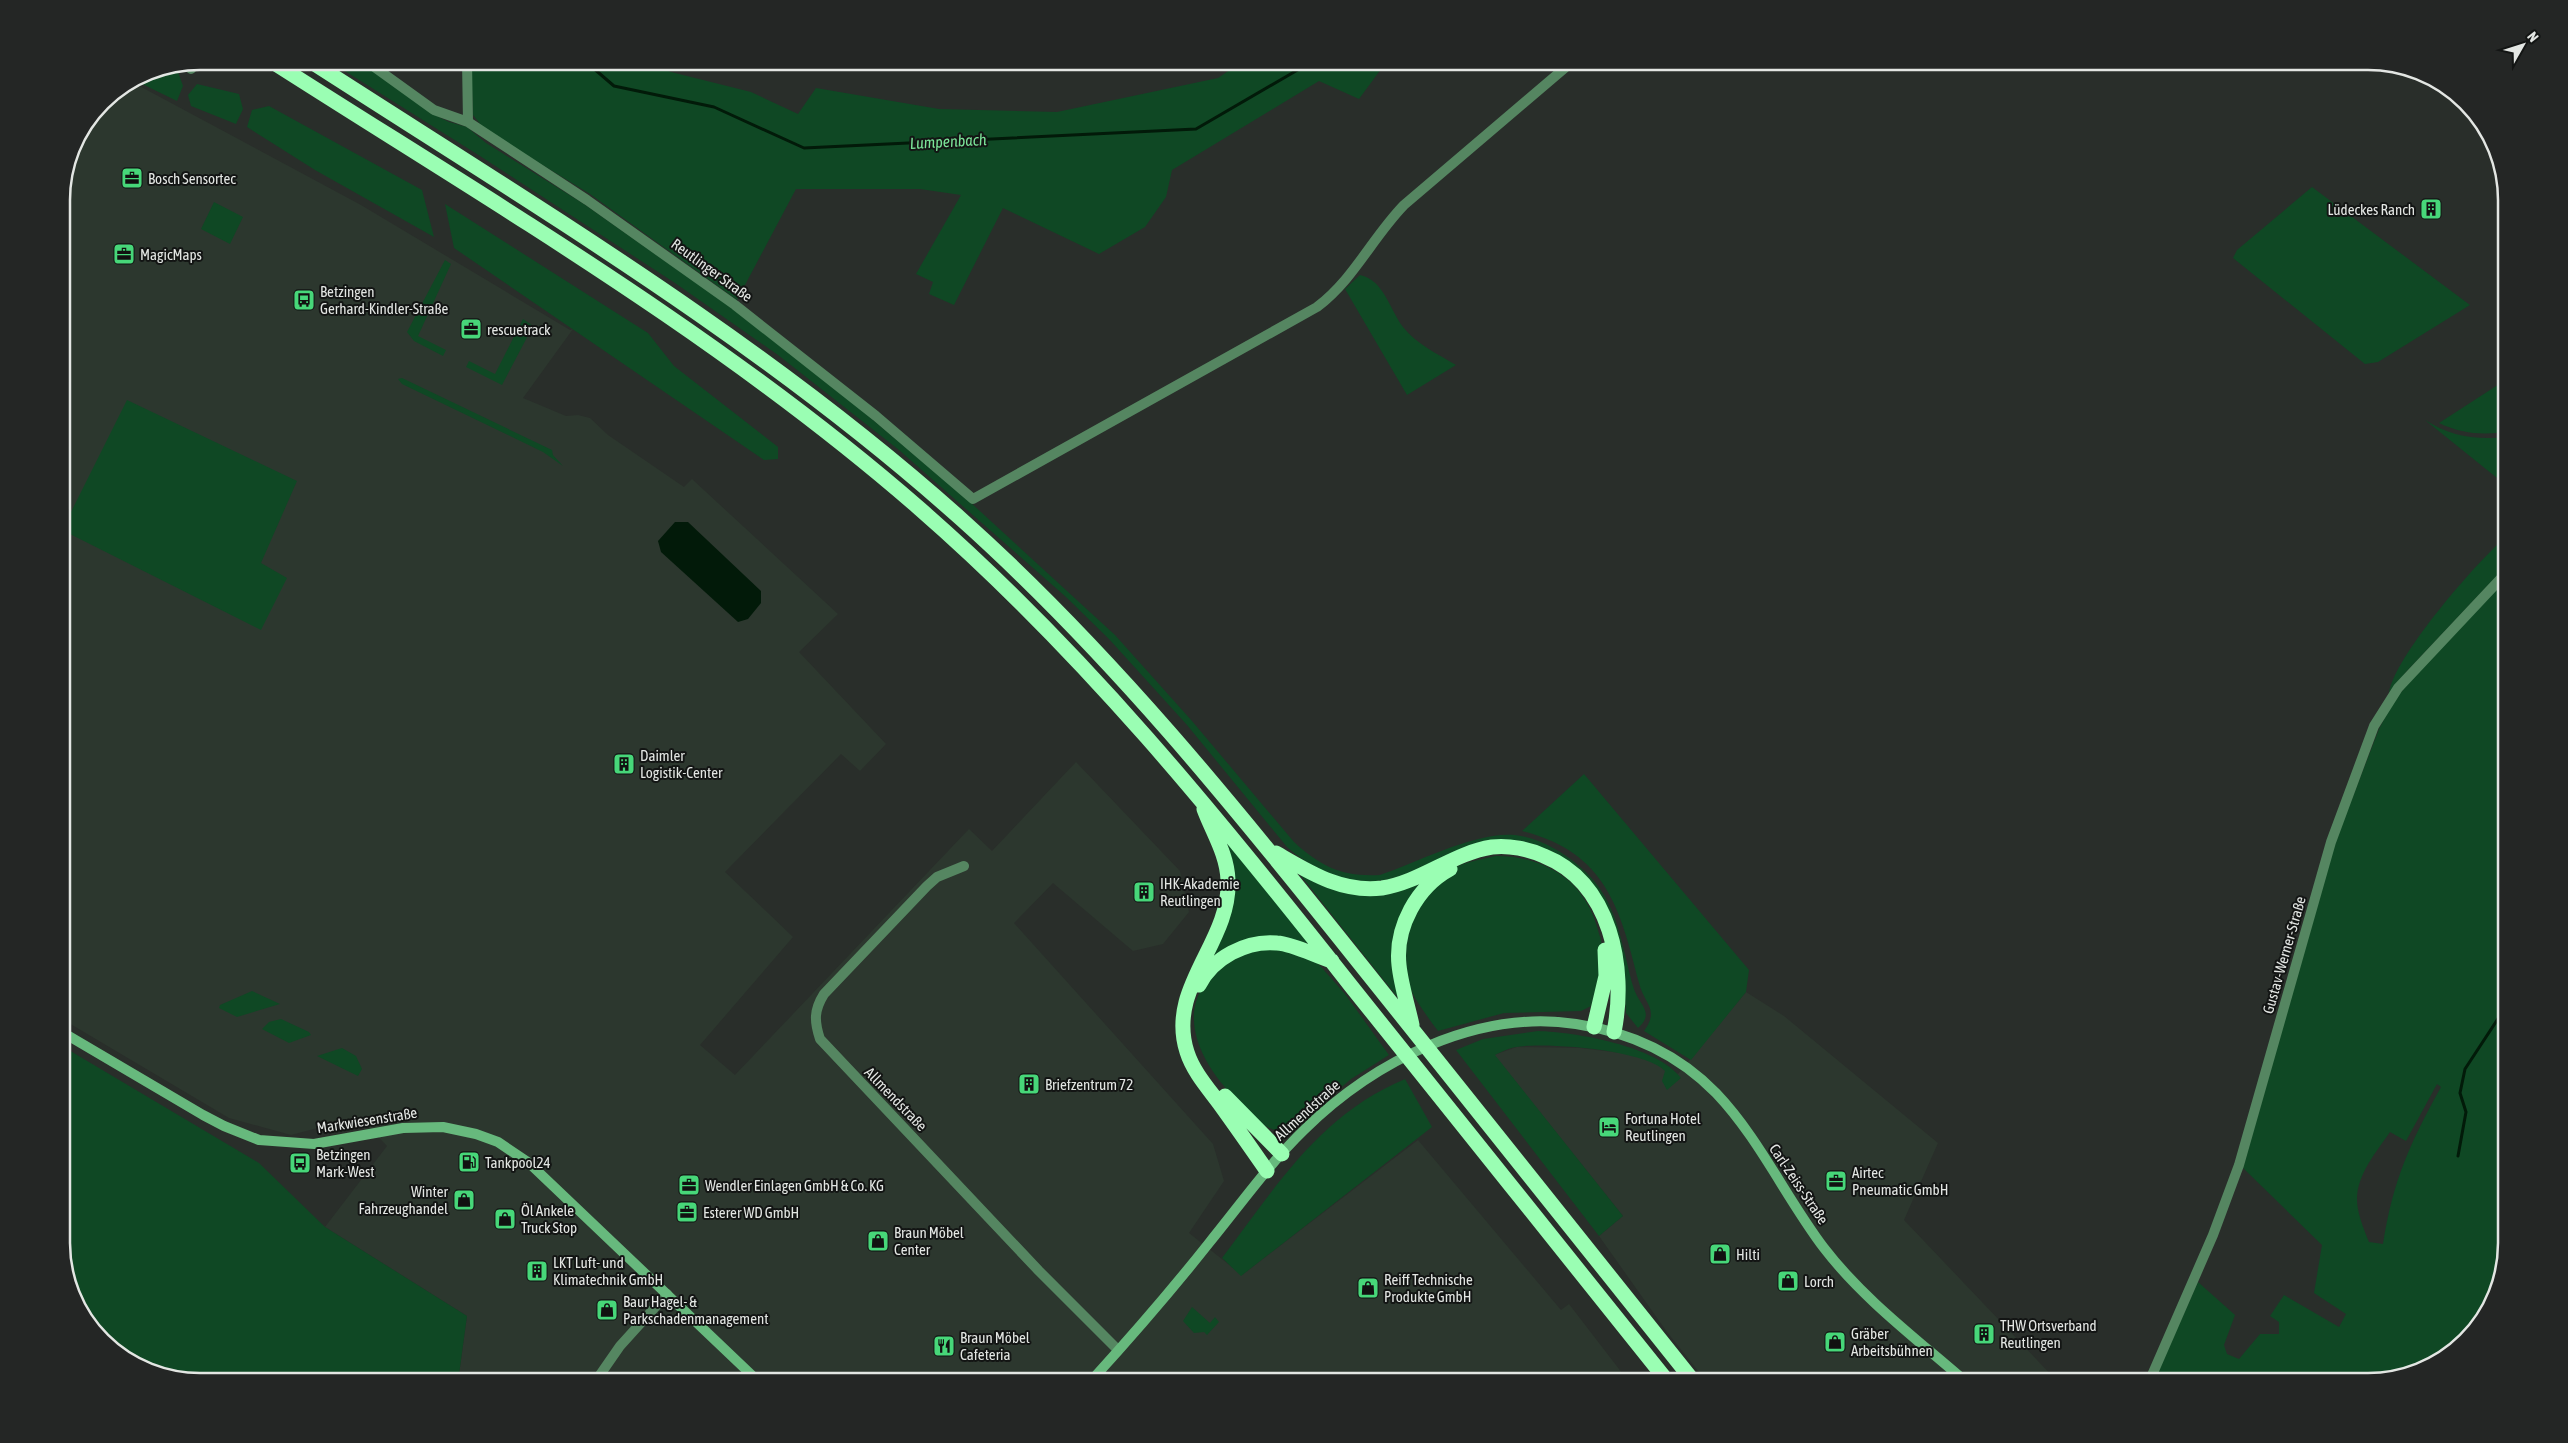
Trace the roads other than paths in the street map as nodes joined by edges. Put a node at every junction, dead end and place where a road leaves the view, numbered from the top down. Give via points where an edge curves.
1 (285, 70) edge
2 (324, 70) edge
3 (378, 70) edge
4 (467, 70) edge
5 (1562, 70) edge
6 (468, 122) junction
7 (2498, 582) edge
8 (1200, 798) junction
9 (1268, 848) junction
10 (964, 866) dead end
11 (1333, 962) junction
12 (1594, 1027) junction
13 (1414, 1030) junction
14 (1614, 1032) junction
15 (70, 1037) edge
16 (1282, 1154) junction
17 (1267, 1171) junction
18 (667, 1294) junction
19 (1118, 1350) junction
20 (601, 1373) edge
21 (750, 1373) edge
22 (1098, 1373) edge
23 (1661, 1373) edge
24 (1687, 1373) edge
25 (1956, 1373) edge
26 (2153, 1373) edge

1 - 8 highway via 658,309 820,426 921,510 1012,594 1118,703
2 - 9 highway via 668,292 771,363 890,458 993,548 1092,646 1163,723
3 - 6 street, Reutlinger Straße via 434,110
4 - 6 street
5 - 6 street, Reutlinger Straße via 1404,205 1347,281 1322,303 973,499 876,416 735,305 587,200
7 - 26 street, Gustav-Werner-Straße via 2403,682 2374,726 2331,842 2238,1165
8 - 11 highway
8 - 17 highway via 1225,858 1228,890 1223,919 1185,998 1182,1032 1187,1053 1197,1072
9 - 13 highway
9 - 14 highway via 1337,885 1359,888 1382,888 1400,883 1474,851 1494,847 1528,851 1555,860 1574,872 1586,885 1606,920 1618,977 1618,1015
10 - 19 street, Allmendstraße via 937,877 927,886 824,994 815,1016 820,1039
11 - 16 highway via 1278,943 1256,944 1220,960 1209,970 1194,995 1189,1019 1191,1040 1202,1066 1239,1112
11 - 23 highway
12 - 13 highway via 1606,976 1606,958 1604,939 1592,905 1569,877 1552,866 1533,857 1494,854 1476,857 1441,873 1426,885 1405,920 1399,964
12 - 14 street, Carl-Zeiss-Straße
12 - 16 street, Allmendstraße via 1562,1022 1505,1023 1447,1040 1392,1065 1355,1087 1315,1120
13 - 24 highway
14 - 25 street, Carl-Zeiss-Straße via 1638,1039 1670,1056 1716,1093 1828,1252 1882,1307
15 - 18 street, Markwiesenstraße via 224,1126 267,1142 314,1144 423,1126 454,1128 498,1142 529,1163
16 - 17 street, Allmendstraße
17 - 19 street, Allmendstraße
18 - 20 street via 620,1346
18 - 21 street, Markwiesenstraße
19 - 22 street, Allmendstraße

